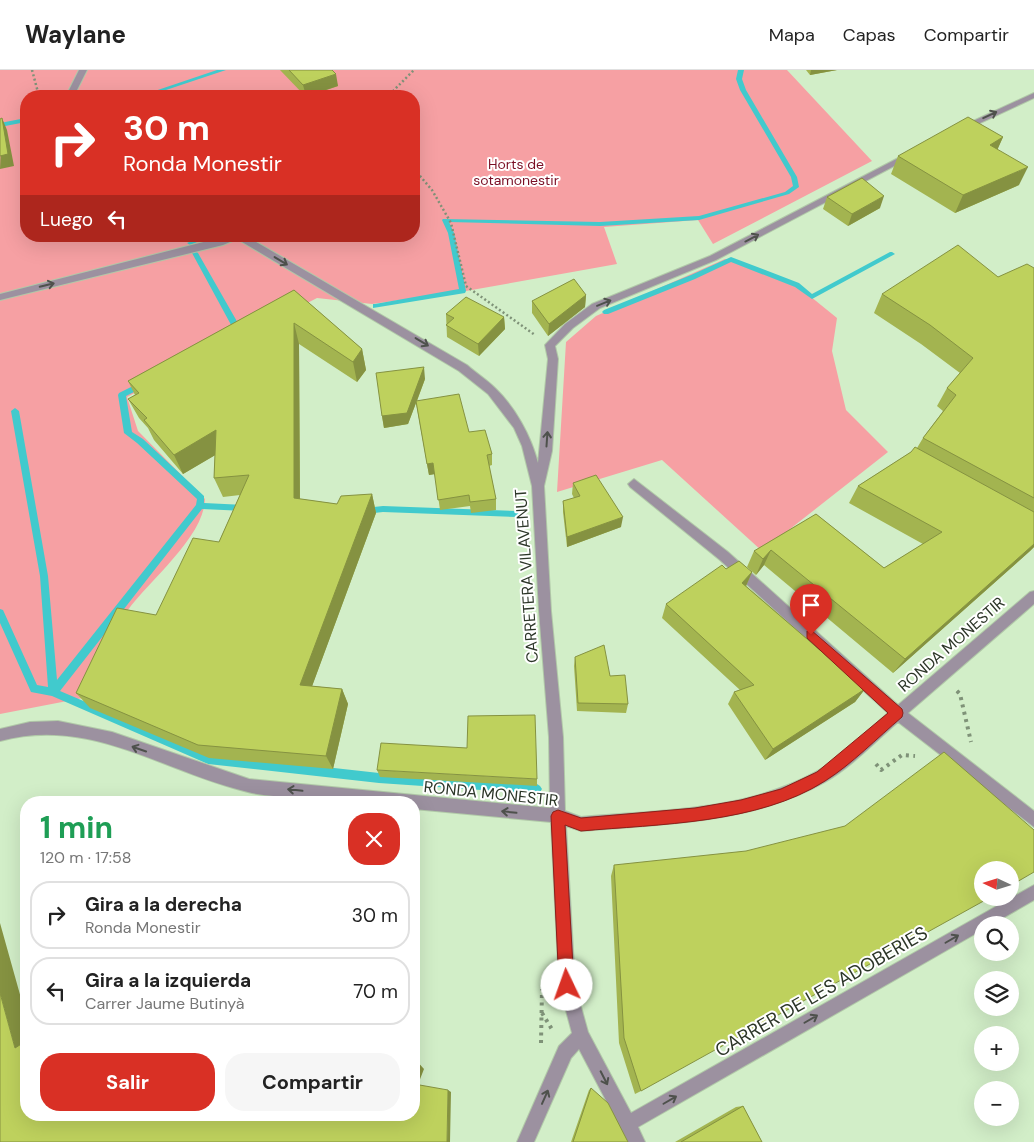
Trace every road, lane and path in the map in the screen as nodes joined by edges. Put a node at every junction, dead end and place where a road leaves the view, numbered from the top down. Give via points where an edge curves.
1 (32, 70) edge
2 (83, 70) edge
3 (414, 70) edge
4 (37, 90) edge
5 (73, 90) edge
6 (394, 90) edge
7 (1034, 94) edge
8 (951, 134) edge
9 (917, 151) edge
10 (420, 175) edge
11 (224, 242) edge
12 (247, 242) edge
13 (0, 297) edge
14 (550, 345) junction
15 (634, 484) dead end
16 (538, 486) junction
17 (1034, 596) edge
18 (941, 676) junction
19 (897, 713) junction
20 (0, 735) edge
21 (972, 743) dead end
22 (858, 747) junction
23 (920, 757) dead end
24 (353, 796) edge
25 (420, 803) edge
26 (558, 816) junction
27 (1034, 820) edge
28 (1034, 892) edge
29 (542, 983) dead end
30 (542, 1012) dead end
31 (581, 1035) junction
32 (628, 1124) junction
33 (525, 1142) edge
34 (637, 1142) edge

1 - 4 path
2 - 5 street
3 - 6 path
8 -> 7 street
14 -> 9 street via 596,306 713,258
10 - 14 path via 451,223 466,286
13 -> 11 street
12 -> 16 street, CARRETERA VILAVENUT via 420,341 478,379 492,391 518,426 528,446
16 -> 14 street via 546,451 553,359
15 - 19 street via 724,556
16 - 26 street, CARRETERA VILAVENUT via 556,736
17 - 18 street, RONDA MONESTIR
18 - 19 street, RONDA MONESTIR
18 - 21 path via 960,694
19 - 22 street, RONDA MONESTIR
19 - 27 street
24 -> 20 street, RONDA MONESTIR via 250,786 74,729 35,727
22 - 23 path via 881,770 902,755
22 - 26 street, RONDA MONESTIR via 821,776 783,795 741,806 695,814 581,824
26 -> 25 street, RONDA MONESTIR
26 - 31 street, CARRETERA VILAVENUT via 567,985
32 -> 28 street, CARRER DE LES ADOBERIES
29 - 30 path
31 -> 32 street, CARRETERA VILAVENUT
33 -> 31 street via 565,1052
32 - 34 street, CARRETERA VILAVENUT

